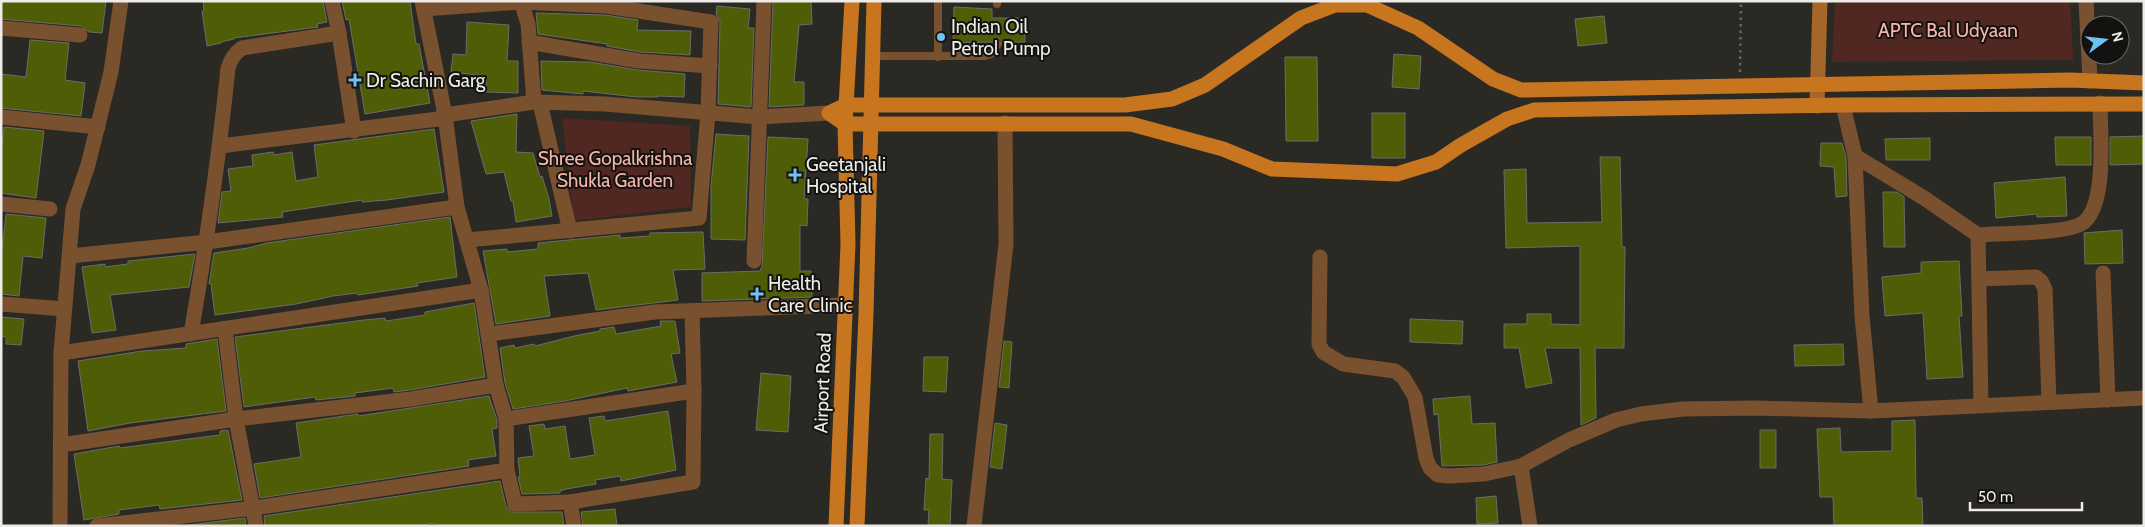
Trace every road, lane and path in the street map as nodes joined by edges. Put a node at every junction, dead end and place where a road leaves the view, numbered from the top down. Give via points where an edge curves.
1 (121, 1) edge
2 (332, 1) edge
3 (764, 1) edge
4 (852, 1) edge
5 (874, 1) edge
6 (938, 1) edge
7 (1741, 1) edge
8 (1820, 1) edge
9 (2086, 1) edge
10 (521, 2) edge
11 (1367, 3) edge
12 (423, 5) edge
13 (1, 28) edge
14 (339, 33) junction
15 (80, 35) dead end
16 (529, 42) junction
17 (998, 44) dead end
18 (873, 56) junction
19 (938, 57) junction
20 (710, 66) junction
21 (2090, 81) junction
22 (2144, 83) edge
23 (1817, 85) junction
24 (1740, 86) junction
25 (537, 103) junction
26 (2100, 103) junction
27 (872, 104) junction
28 (2144, 104) edge
29 (846, 105) junction
30 (1843, 105) junction
31 (1818, 106) junction
32 (708, 113) junction
33 (829, 113) junction
34 (445, 115) junction
35 (1, 117) edge
36 (759, 117) junction
37 (871, 123) junction
38 (1006, 123) junction
39 (845, 124) junction
40 (98, 127) junction
41 (354, 131) junction
42 (220, 146) junction
43 (1855, 156) junction
44 (1, 204) edge
45 (457, 207) junction
46 (50, 209) dead end
47 (570, 231) junction
48 (1978, 235) junction
49 (467, 240) junction
50 (207, 242) junction
51 (70, 256) junction
52 (1320, 257) dead end
53 (754, 261) dead end
54 (2103, 273) dead end
55 (1979, 279) junction
56 (480, 290) junction
57 (1, 304) edge
58 (845, 305) junction
59 (64, 309) junction
60 (692, 310) junction
61 (225, 329) junction
62 (191, 334) junction
63 (489, 334) junction
64 (61, 353) junction
65 (496, 385) junction
66 (694, 392) junction
67 (2144, 398) edge
68 (2108, 400) junction
69 (2049, 402) junction
70 (1981, 404) junction
71 (1871, 411) junction
72 (506, 419) junction
73 (236, 420) junction
74 (61, 445) junction
75 (1521, 466) junction
76 (507, 470) junction
77 (570, 502) junction
78 (254, 508) junction
79 (60, 526) edge
80 (97, 526) edge
81 (256, 526) edge
82 (574, 526) edge
83 (836, 526) edge
84 (857, 526) edge
85 (974, 526) edge
86 (1530, 526) edge

1 - 40 street via 111,72
2 - 14 street
3 - 36 street
4 - 29 main road, Airport Road
5 - 18 main road
6 - 19 lane
7 - 24 path
8 - 23 street
9 - 21 street
10 - 12 street
10 - 16 street via 528,24
10 - 20 street via 606,6 711,22
11 - 24 main road via 1418,28 1493,79 1522,90
11 - 27 main road via 1335,5 1300,18 1204,85 1172,99 1125,105
12 - 34 street
13 - 15 street
14 - 41 street
14 - 42 street via 242,48 235,53 228,68
16 - 20 street via 639,61
16 - 25 street
17 - 19 lane via 992,54 985,56
18 - 19 lane
18 - 27 main road
20 - 32 street
21 - 22 main road
21 - 23 main road
23 - 24 main road
23 - 31 street
25 - 32 street via 605,104
25 - 34 street
25 - 47 street
26 - 28 main road
26 - 30 main road
26 - 48 street via 2098,196 2091,214 2082,224 2064,229
27 - 29 main road
27 - 37 main road
29 - 33 main road
29 - 39 main road, Airport Road
30 - 31 main road
30 - 43 street
31 - 38 main road via 1534,110 1507,119 1436,162 1398,174 1272,169 1223,149 1132,124
32 - 36 street
32 - 47 street via 699,218
33 - 36 street
33 - 39 main road
34 - 41 street via 438,119
34 - 45 street
35 - 40 street
36 - 53 street
37 - 38 main road
37 - 39 main road
37 - 84 main road
38 - 85 street via 1006,244
39 - 58 main road, Airport Road via 848,244
40 - 51 street via 73,209
41 - 42 street
42 - 50 street
43 - 48 street
43 - 71 street via 1862,316
44 - 46 street
45 - 49 street
45 - 50 street
47 - 49 street
48 - 55 street
49 - 56 street
50 - 51 street
50 - 62 street
51 - 59 street
52 - 75 street via 1319,344 1323,352 1343,364 1395,371 1404,377 1416,397 1430,468 1438,475 1450,476 1484,474
54 - 68 street
55 - 69 street via 2036,277 2041,281 2045,289
55 - 70 street
56 - 61 street
56 - 63 street
57 - 59 street
58 - 60 street
58 - 83 main road, Airport Road
59 - 64 street
60 - 63 street
60 - 66 street
61 - 62 street
61 - 73 street
62 - 64 street
63 - 65 street
64 - 74 street
65 - 72 street
65 - 73 street via 411,399
66 - 72 street
66 - 77 street via 693,482
67 - 68 street
68 - 69 street
69 - 70 street
70 - 71 street
71 - 75 street via 1755,408 1683,409 1641,414 1616,420 1569,440
72 - 76 street
73 - 74 street
73 - 78 street
74 - 79 street
75 - 86 street
76 - 77 street via 515,504
76 - 78 street
77 - 82 street
78 - 80 street
78 - 81 street

